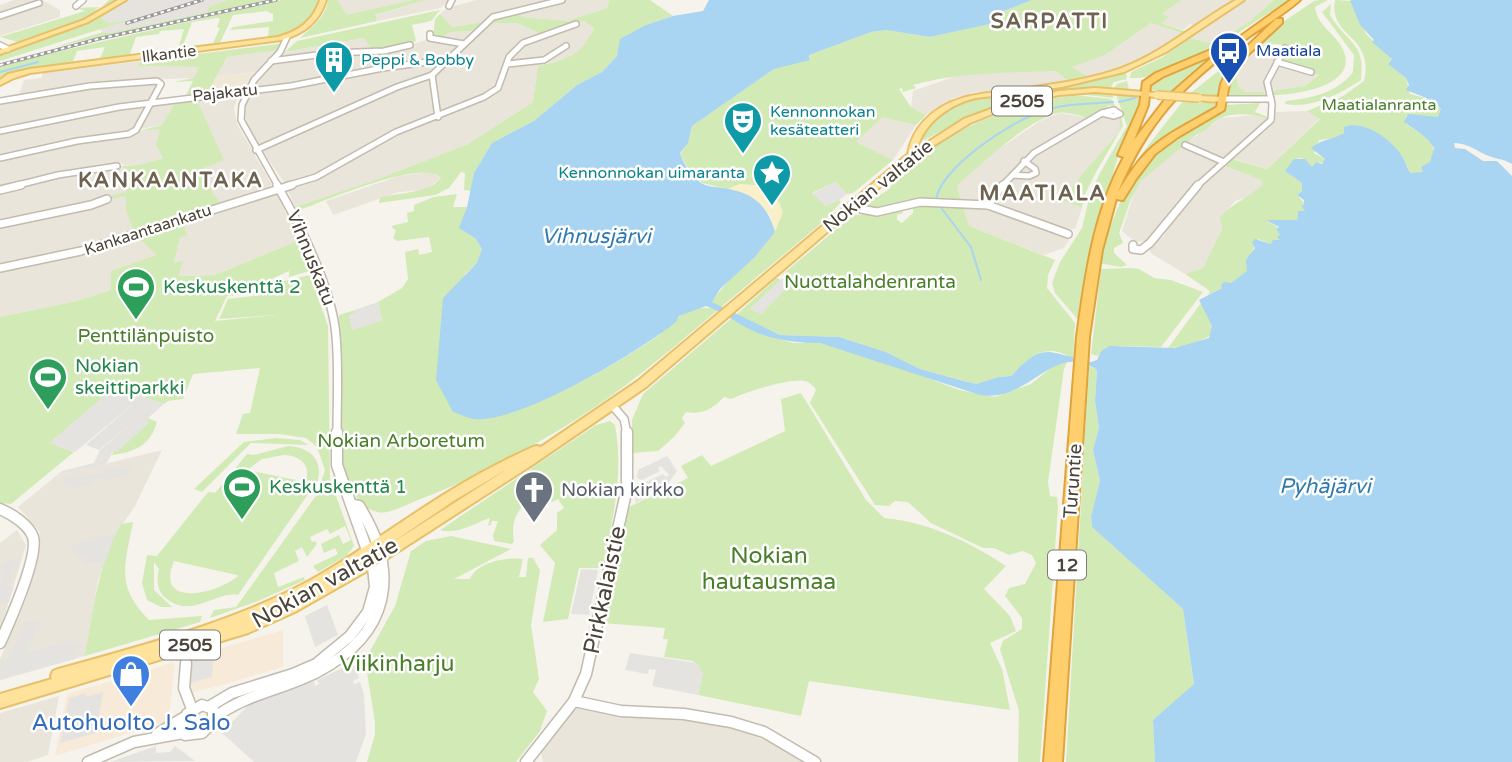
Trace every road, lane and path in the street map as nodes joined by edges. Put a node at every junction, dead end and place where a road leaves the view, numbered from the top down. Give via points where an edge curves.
1 (83, 0) edge
2 (123, 0) edge
3 (323, 0) edge
4 (562, 0) edge
5 (1241, 0) edge
6 (1296, 0) edge
7 (1307, 0) edge
8 (39, 3) dead end
9 (76, 6) dead end
10 (0, 16) edge
11 (1279, 20) junction
12 (576, 24) dead end
13 (1257, 27) junction
14 (430, 34) dead end
15 (287, 37) junction
16 (464, 44) junction
17 (0, 45) edge
18 (410, 45) dead end
19 (566, 46) dead end
20 (1285, 48) dead end
21 (8, 49) junction
22 (0, 52) edge
23 (450, 59) junction
24 (271, 61) junction
25 (1277, 62) junction
26 (507, 64) junction
27 (1311, 72) dead end
28 (432, 75) junction
29 (0, 83) edge
30 (246, 91) junction
31 (1145, 93) junction
32 (1222, 99) junction
33 (1271, 99) junction
34 (0, 101) edge
35 (152, 102) junction
36 (1169, 106) junction
37 (1101, 113) dead end
38 (438, 117) junction
39 (0, 131) edge
40 (916, 140) junction
41 (926, 145) junction
42 (1185, 145) dead end
43 (256, 150) junction
44 (912, 155) junction
45 (0, 158) edge
46 (1024, 161) junction
47 (1224, 162) junction
48 (117, 166) dead end
49 (1013, 175) junction
50 (281, 188) junction
51 (0, 190) edge
52 (107, 199) dead end
53 (1111, 199) junction
54 (853, 204) junction
55 (988, 205) junction
56 (1109, 220) junction
57 (0, 224) edge
58 (1068, 234) dead end
59 (1100, 243) junction
60 (1151, 243) dead end
61 (0, 268) edge
62 (612, 405) junction
63 (353, 505) junction
64 (0, 509) edge
65 (382, 549) junction
66 (369, 558) junction
67 (0, 643) edge
68 (186, 663) dead end
69 (0, 693) edge
70 (0, 701) edge
71 (574, 701) junction
72 (210, 706) junction
73 (188, 714) junction
74 (214, 718) junction
75 (183, 733) junction
76 (148, 739) junction
77 (531, 760) edge
78 (88, 762) edge
79 (815, 762) edge
80 (1053, 762) edge

1 - 9 street
2 - 21 main road via 86,21
3 - 15 main road, Ilkantie via 313,21
4 - 16 street via 493,17
5 - 40 main road via 1170,48 1132,67 1076,82 955,102 933,116
6 - 13 highway, Turuntie / 12
7 - 11 highway, Turuntie / 12
8 - 10 street
11 - 32 highway via 1235,62
11 - 36 highway, Turuntie / 12
12 - 26 street, Kankaantaankatu via 523,43
13 - 31 highway via 1154,78 1146,84
13 - 36 highway, Turuntie / 12 via 1201,70
14 - 16 street via 430,38
15 - 24 street via 288,43
15 - 29 main road, Ilkantie via 30,71
16 - 23 street
17 - 21 street
18 - 24 street
19 - 26 street via 544,60
20 - 25 street
21 - 22 main road
23 - 28 street
23 - 30 street, Pajakatu
24 - 30 street
25 - 27 street
25 - 33 street via 1267,82
26 - 38 street, Kankaantaankatu via 498,88
28 - 38 street
28 - 43 street
30 - 35 street, Pajakatu
30 - 43 street, Vihnuskatu via 240,116
31 - 32 main road, Nokian valtatie / 2505, bridge
31 - 41 main road, Nokian valtatie / 2505 via 1088,90 1022,101 979,115
31 - 53 highway
32 - 33 street, Nokian valtatie
32 - 56 highway via 1221,108 1173,134 1147,155
33 - 47 street via 1271,120
34 - 35 street via 99,85 160,82
35 - 39 street, Pajakatu
35 - 45 street via 129,134
36 - 53 highway, Turuntie / 12 via 1137,143
36 - 56 highway, Turuntie / 12 via 1136,158
37 - 46 street
38 - 50 street, Kankaantaankatu via 396,132 316,177
40 - 41 main road
40 - 44 main road
41 - 44 main road, Nokian valtatie / 2505
42 - 47 street
43 - 50 street, Vihnuskatu
44 - 54 main road, Nokian valtatie / 2505
46 - 49 street
46 - 49 street via 1036,173
47 - 60 street via 1180,204
48 - 51 street
49 - 55 street
50 - 61 street, Kankaantaankatu via 80,251
50 - 63 street, Vihnuskatu via 334,314 337,465
52 - 57 street
53 - 59 highway, Turuntie / 12
54 - 55 street via 877,212 920,202
54 - 62 main road, Nokian valtatie / 2505
55 - 58 street
56 - 59 highway, Turuntie / 12
59 - 80 highway, Turuntie / 12 via 1081,363
62 - 65 main road, Nokian valtatie / 2505 via 528,462
62 - 71 street, Pirkkalaistie via 627,427 627,488 586,674
63 - 65 street, Vihnuskatu via 368,517
63 - 66 street, Vihnuskatu
64 - 67 street via 8,511 34,544 19,601
65 - 66 main road, Nokian valtatie / 2505
65 - 74 street via 387,583 380,609 347,651 318,672 244,696
66 - 69 main road, Nokian valtatie / 2505 via 273,606 203,634
66 - 70 main road, Nokian valtatie / 2505 via 290,608 247,627
66 - 72 street, Vihnuskatu via 373,597 358,626 341,645 306,669 239,690
68 - 73 street
71 - 77 street, Pirkkalaistie
71 - 79 street via 621,712 684,714 732,722 764,732
72 - 73 street, Vihnuskatu via 202,705
72 - 74 street
73 - 75 street
73 - 76 street
74 - 75 street via 202,733
75 - 76 street
76 - 78 street

